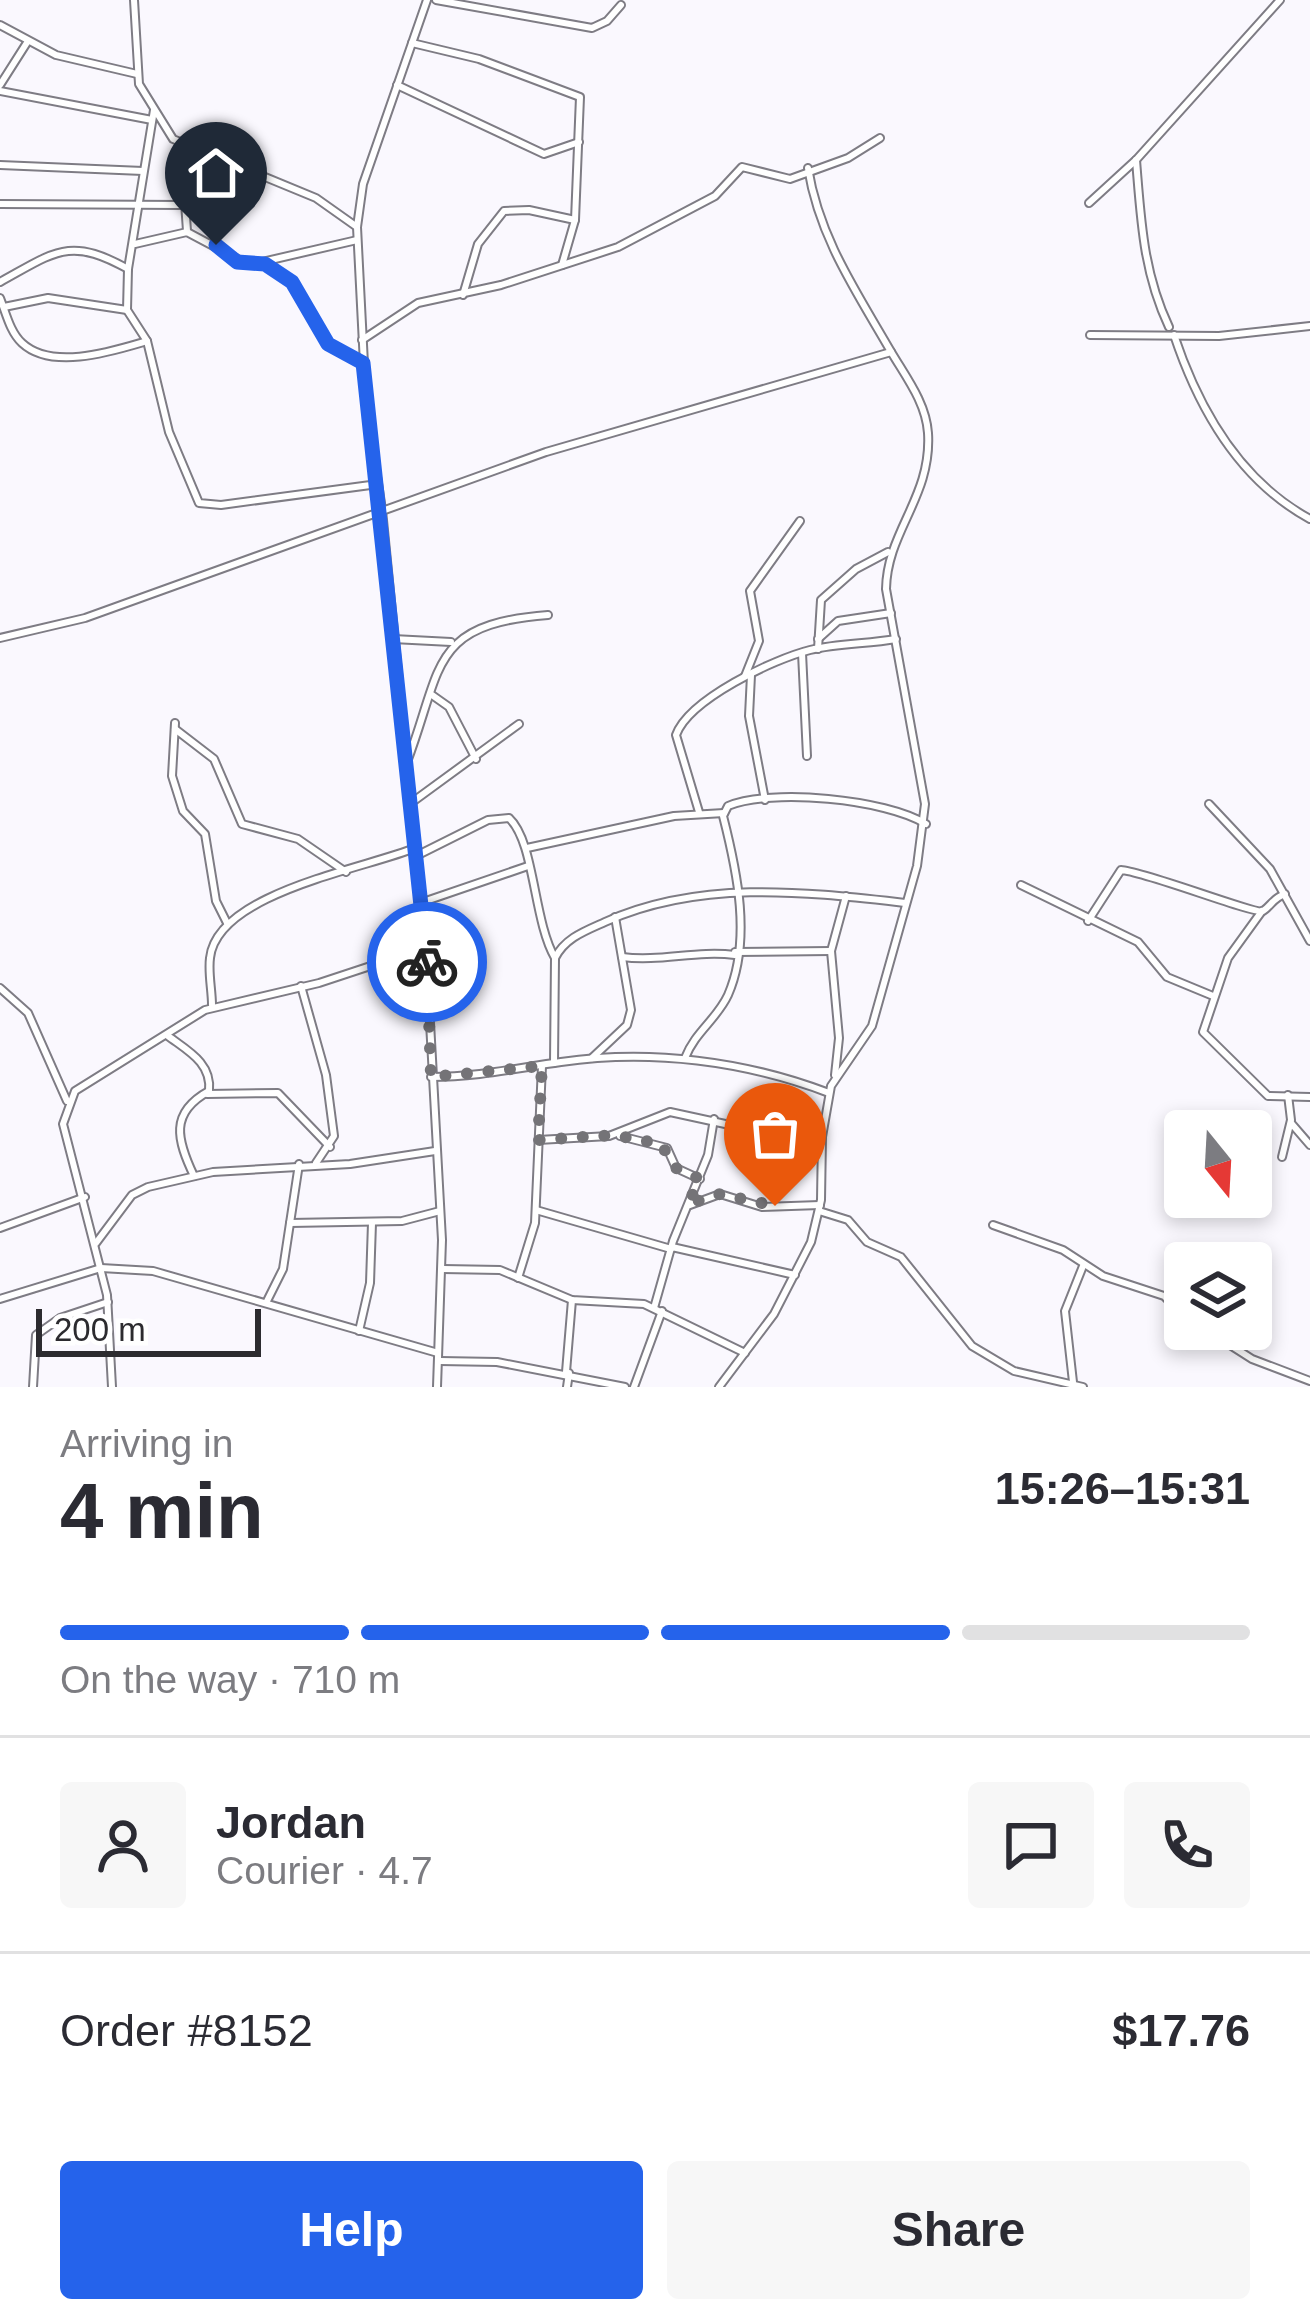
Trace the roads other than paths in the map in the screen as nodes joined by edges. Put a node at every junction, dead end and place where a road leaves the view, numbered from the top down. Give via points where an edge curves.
1 (134, 0) edge
2 (427, 0) edge
3 (436, 0) edge
4 (1280, 0) edge
5 (621, 5) dead end
6 (0, 25) edge
7 (28, 41) junction
8 (412, 43) junction
9 (137, 74) junction
10 (397, 85) junction
11 (0, 88) edge
12 (154, 110) junction
13 (152, 121) junction
14 (880, 138) dead end
15 (580, 142) junction
16 (181, 145) junction
17 (1136, 160) junction
18 (0, 165) edge
19 (808, 168) junction
20 (143, 171) junction
21 (0, 203) edge
22 (1089, 203) dead end
23 (184, 205) junction
24 (137, 206) junction
25 (574, 220) junction
26 (357, 227) junction
27 (187, 232) junction
28 (357, 240) junction
29 (134, 244) junction
30 (265, 264) junction
31 (562, 265) junction
32 (128, 269) junction
33 (0, 282) edge
34 (464, 295) junction
35 (0, 298) edge
36 (4, 308) junction
37 (127, 310) junction
38 (1310, 326) edge
39 (1169, 327) dead end
40 (1090, 335) dead end
41 (1174, 335) junction
42 (362, 340) junction
43 (147, 341) junction
44 (891, 352) junction
45 (363, 363) junction
46 (378, 484) junction
47 (382, 510) junction
48 (1310, 519) edge
49 (800, 520) dead end
50 (892, 551) junction
51 (891, 614) junction
52 (548, 615) dead end
53 (0, 638) edge
54 (393, 639) junction
55 (896, 639) junction
56 (455, 641) junction
57 (818, 644) junction
58 (802, 653) junction
59 (748, 676) junction
60 (431, 694) junction
61 (519, 724) dead end
62 (807, 756) dead end
63 (476, 759) junction
64 (406, 765) junction
65 (765, 801) junction
66 (410, 803) junction
67 (1209, 804) dead end
68 (699, 812) junction
69 (724, 813) junction
70 (926, 824) junction
71 (526, 848) junction
72 (416, 852) junction
73 (528, 866) junction
74 (346, 872) junction
75 (1021, 885) dead end
76 (740, 893) junction
77 (1285, 894) junction
78 (846, 896) junction
79 (421, 903) junction
80 (906, 903) junction
81 (1262, 911) junction
82 (615, 917) junction
83 (1088, 921) junction
84 (227, 923) junction
85 (1310, 941) edge
86 (425, 948) junction
87 (831, 951) junction
88 (735, 954) junction
89 (622, 957) junction
90 (554, 958) junction
91 (388, 959) junction
92 (301, 986) junction
93 (0, 988) edge
94 (1213, 996) junction
95 (212, 1006) junction
96 (430, 1016) junction
97 (166, 1035) junction
98 (685, 1058) junction
99 (591, 1060) junction
100 (554, 1063) junction
101 (542, 1066) junction
102 (431, 1077) junction
103 (836, 1078) junction
104 (829, 1093) junction
105 (202, 1094) junction
106 (1288, 1095) junction
107 (1310, 1097) edge
108 (68, 1100) junction
109 (714, 1119) junction
110 (1291, 1123) junction
111 (614, 1135) junction
112 (822, 1137) junction
113 (538, 1140) junction
114 (1310, 1145) edge
115 (330, 1147) junction
116 (435, 1151) junction
117 (1282, 1157) dead end
118 (316, 1163) junction
119 (299, 1165) junction
120 (194, 1176) junction
121 (700, 1179) junction
122 (85, 1197) junction
123 (688, 1204) junction
124 (819, 1208) junction
125 (535, 1210) junction
126 (440, 1211) junction
127 (290, 1223) junction
128 (371, 1223) junction
129 (993, 1225) dead end
130 (0, 1228) edge
131 (95, 1244) junction
132 (671, 1248) junction
133 (1083, 1266) junction
134 (101, 1268) junction
135 (441, 1269) junction
136 (795, 1274) junction
137 (518, 1278) junction
138 (1164, 1296) edge
139 (0, 1299) edge
140 (572, 1300) junction
141 (267, 1301) junction
142 (108, 1302) junction
143 (658, 1309) junction
144 (359, 1331) junction
145 (1238, 1350) edge
146 (745, 1353) junction
147 (438, 1357) junction
148 (568, 1373) junction
149 (1310, 1381) edge
150 (1072, 1382) junction
151 (33, 1387) edge
152 (112, 1387) edge
153 (437, 1387) edge
154 (567, 1387) edge
155 (630, 1387) edge
156 (719, 1387) edge
157 (1083, 1387) edge

1 - 9 street
2 - 8 street
3 - 5 street via 592,28
4 - 17 street
6 - 7 street
7 - 9 street
7 - 11 street
8 - 10 street
8 - 15 street via 577,94 584,104
9 - 12 street
10 - 15 street via 544,154
10 - 26 street
11 - 13 street
12 - 13 street
12 - 16 street
13 - 20 street
14 - 19 street via 848,158
15 - 25 street
16 - 23 street
16 - 26 street via 316,198
17 - 22 street
17 - 39 street via 1142,252
18 - 20 street
19 - 31 street via 790,178 742,167 715,196 618,247
19 - 44 street via 817,216
20 - 24 street
21 - 24 street
23 - 24 street
23 - 27 street
24 - 29 street
25 - 31 street
25 - 34 street via 504,211 478,244
26 - 28 street
27 - 29 street
27 - 30 street via 237,262
28 - 30 street
28 - 42 street
29 - 32 street
30 - 45 street via 292,282 328,344
31 - 34 street
32 - 33 street via 69,247
32 - 37 street
34 - 42 street via 418,303
35 - 36 street
36 - 37 street via 48,298
36 - 43 street via 16,336 34,351 96,356
37 - 43 street
38 - 41 street
40 - 41 street
41 - 48 street via 1245,471
42 - 45 street
43 - 46 street via 199,503
44 - 47 street via 598,435
44 - 50 street via 922,408 928,462 922,494
45 - 46 street
46 - 47 street
47 - 53 street via 85,618
47 - 54 street
49 - 59 street via 749,591 759,641
50 - 51 street
50 - 57 street via 830,589 818,609
51 - 55 street
51 - 57 street via 838,621
52 - 56 street via 488,625
54 - 56 street
54 - 64 street
55 - 57 street
55 - 70 street
56 - 60 street
57 - 58 street
58 - 59 street
58 - 62 street
59 - 65 street
59 - 68 street via 678,727
60 - 63 street via 449,707
60 - 64 street
61 - 63 street
63 - 66 street
64 - 66 street
65 - 69 street via 734,803
65 - 70 street via 880,805
66 - 72 street
67 - 77 street
68 - 69 street
68 - 71 street
69 - 76 street
70 - 80 street
71 - 72 street via 520,829 500,817
71 - 73 street
72 - 74 street
72 - 79 street
73 - 79 street
73 - 90 street
74 - 84 street via 293,888
74 - 84 street via 298,839 242,824 214,759 175,726 172,776 183,811 205,835
75 - 83 street
76 - 78 street
76 - 82 street
76 - 88 street
77 - 81 street
77 - 85 street
78 - 80 street
78 - 87 street
79 - 86 street
80 - 103 street via 872,1026
81 - 83 street via 1121,870
81 - 94 street
82 - 89 street
82 - 90 street via 562,945
83 - 94 street via 1138,942 1167,977
84 - 95 street via 210,958
86 - 91 street
86 - 96 street
87 - 88 street
87 - 103 street
88 - 89 street
88 - 98 street via 727,998
89 - 99 street via 629,1017
90 - 100 street
91 - 92 street
91 - 96 street
92 - 95 street
92 - 115 street via 328,1089
93 - 108 street via 28,1012
94 - 106 street via 1207,1039 1268,1096
95 - 97 street
96 - 102 street
97 - 105 street via 206,1068 210,1084
97 - 108 street
98 - 99 street
98 - 104 street
99 - 100 street
100 - 101 street
101 - 102 street
101 - 113 street
102 - 116 street
103 - 104 street
104 - 112 street
105 - 115 street via 278,1093
105 - 120 street via 184,1107 177,1135
106 - 107 street
106 - 110 street
108 - 122 street via 63,1124
109 - 111 street via 670,1112
109 - 112 street
109 - 121 street
110 - 114 street
110 - 117 street
111 - 113 street
111 - 121 street via 661,1144 676,1168
112 - 124 street
113 - 125 street
115 - 118 street
116 - 118 street
116 - 126 street
118 - 119 street
119 - 120 street
119 - 127 street
120 - 131 street via 132,1195
121 - 123 street
122 - 130 street
122 - 131 street
123 - 124 street via 720,1194 762,1207
123 - 132 street
124 - 136 street
124 - 150 street via 902,1258 972,1346 1014,1371
125 - 132 street
125 - 137 street
126 - 128 street
126 - 135 street
127 - 128 street
127 - 141 street via 280,1283
128 - 144 street
129 - 133 street via 1064,1250
131 - 134 street
132 - 136 street
132 - 143 street
133 - 138 street
133 - 150 street via 1065,1311
134 - 139 street
134 - 141 street via 153,1271
134 - 142 street
135 - 137 street
135 - 147 street
136 - 146 street
137 - 140 street
140 - 143 street
140 - 148 street
141 - 144 street
142 - 151 street via 36,1335
142 - 152 street
143 - 146 street
143 - 155 street
144 - 147 street
145 - 149 street
146 - 156 street
147 - 148 street
147 - 153 street
148 - 154 street
148 - 155 street
150 - 157 street

